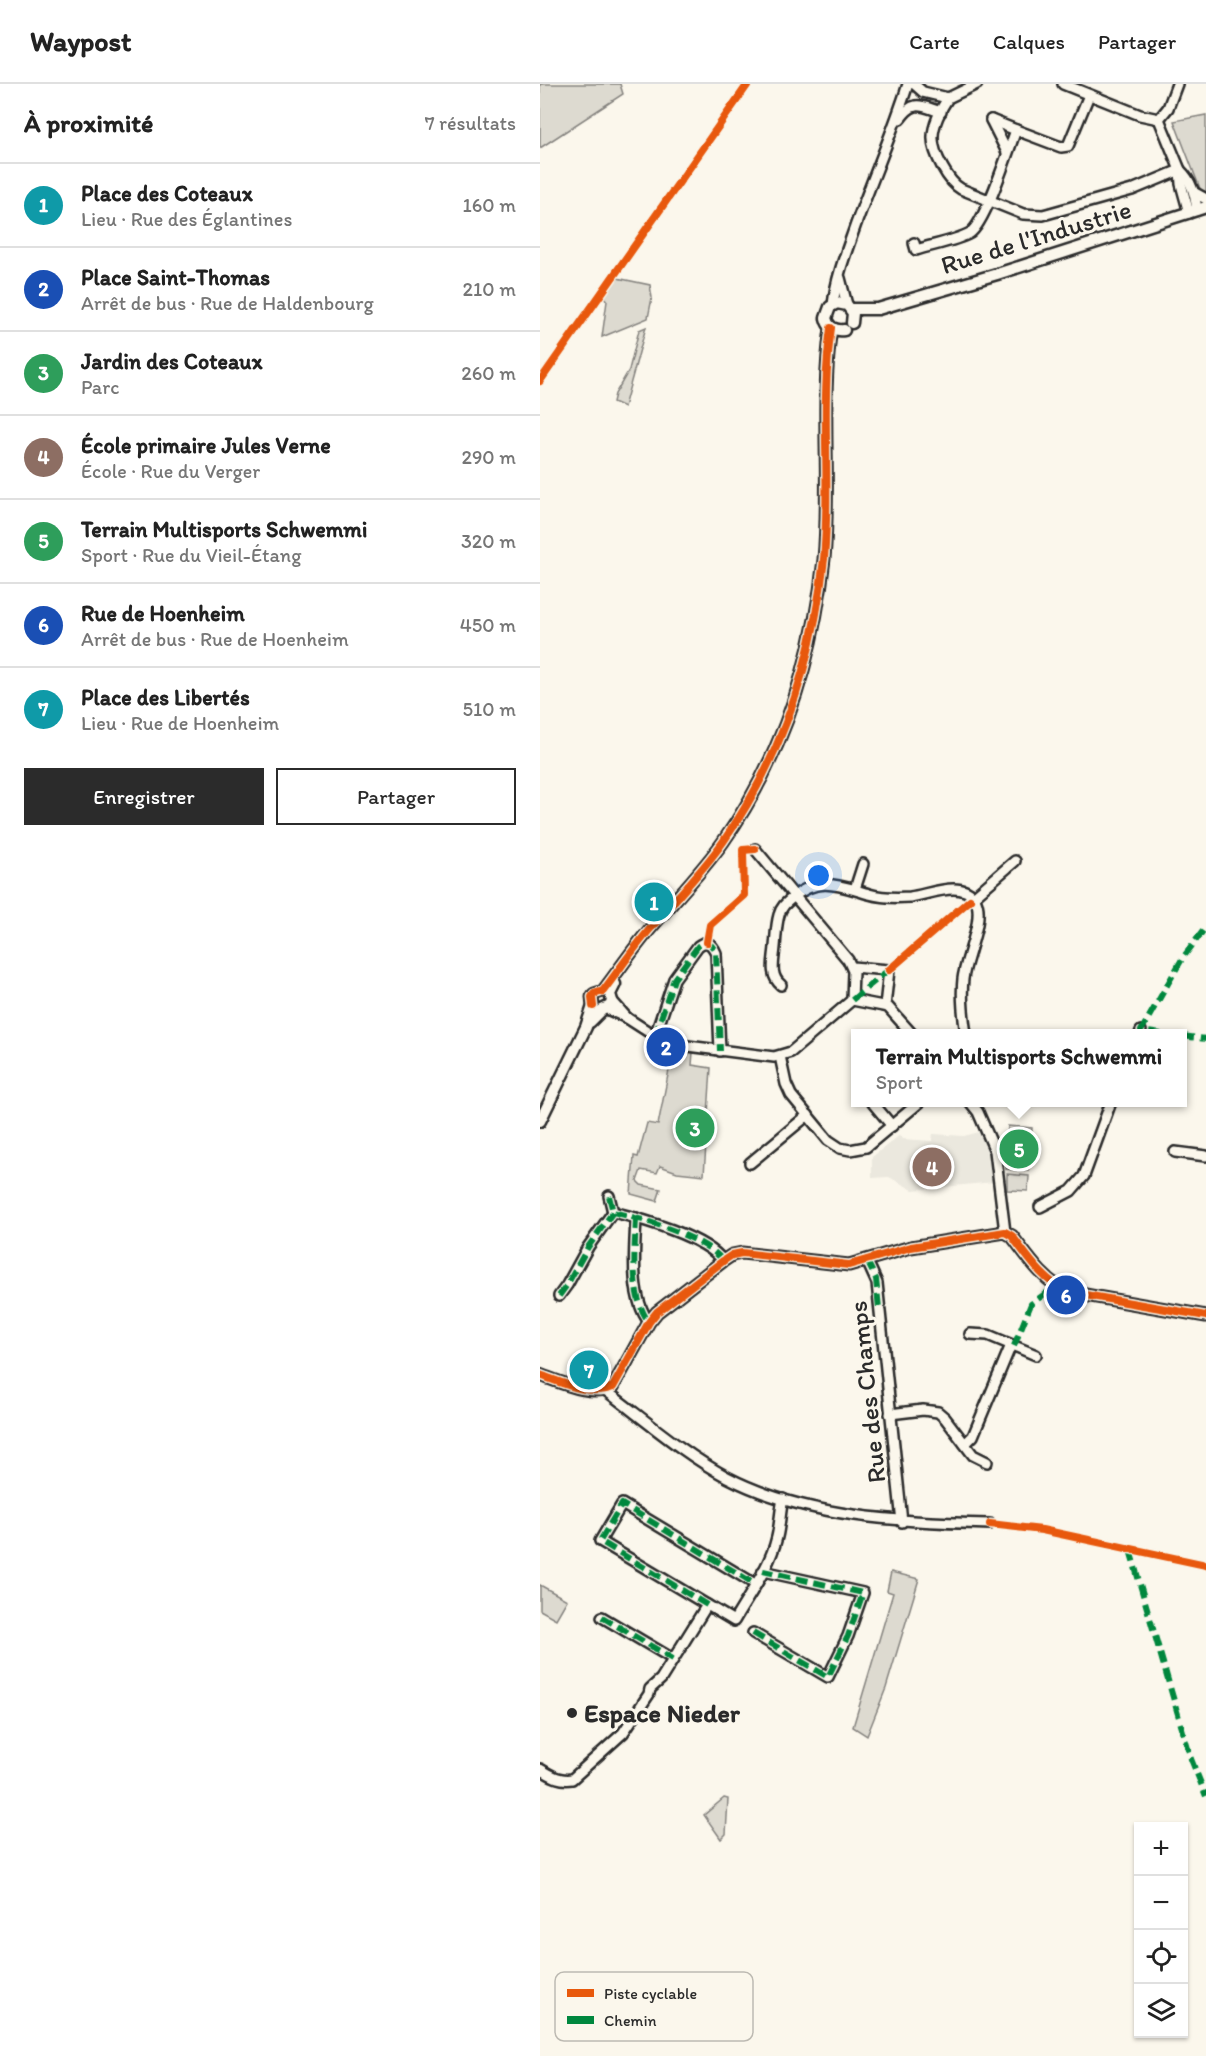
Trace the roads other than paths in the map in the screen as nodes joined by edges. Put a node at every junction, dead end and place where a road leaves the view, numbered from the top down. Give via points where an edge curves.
1 (908, 84) edge
2 (914, 84) edge
3 (976, 84) edge
4 (1063, 84) edge
5 (1177, 84) edge
6 (1089, 95) junction
7 (948, 98) junction
8 (941, 112) junction
9 (1159, 119) junction
10 (895, 125) junction
11 (1016, 130) junction
12 (1007, 152) junction
13 (1180, 170) junction
14 (1195, 193) junction
15 (1206, 199) edge
16 (989, 200) junction
17 (1197, 210) edge
18 (914, 243) dead end
19 (839, 274) junction
20 (833, 304) junction
21 (849, 307) junction
22 (878, 309) junction
23 (848, 326) junction
24 (831, 328) junction
25 (828, 358) junction
26 (755, 849) dead end
27 (1015, 861) dead end
28 (863, 864) dead end
29 (855, 889) junction
30 (795, 896) junction
31 (972, 898) junction
32 (852, 967) junction
33 (782, 985) dead end
34 (852, 1000) junction
35 (604, 1002) junction
36 (885, 1006) junction
37 (908, 1029) edge
38 (965, 1029) edge
39 (655, 1036) junction
40 (720, 1051) junction
41 (780, 1056) junction
42 (876, 1107) edge
43 (914, 1107) edge
44 (974, 1107) edge
45 (1109, 1107) edge
46 (808, 1115) junction
47 (540, 1121) edge
48 (892, 1126) junction
49 (1175, 1152) dead end
50 (1206, 1156) edge
51 (750, 1163) dead end
52 (609, 1196) dead end
53 (1040, 1207) dead end
54 (613, 1212) junction
55 (636, 1218) junction
56 (1005, 1232) junction
57 (723, 1261) junction
58 (867, 1261) junction
59 (559, 1296) dead end
60 (1206, 1316) edge
61 (649, 1322) junction
62 (970, 1334) dead end
63 (1011, 1345) junction
64 (1036, 1355) dead end
65 (540, 1375) edge
66 (605, 1390) junction
67 (890, 1414) junction
68 (964, 1444) junction
69 (987, 1462) dead end
70 (783, 1499) junction
71 (902, 1522) junction
72 (990, 1524) dead end
73 (763, 1571) junction
74 (755, 1584) junction
75 (707, 1605) junction
76 (602, 1617) dead end
77 (753, 1633) dead end
78 (673, 1659) junction
79 (540, 1768) edge

1 - 10 street
2 - 7 street via 923,92
3 - 7 street
4 - 6 street
5 - 9 street
6 - 9 street
6 - 11 street via 1068,146 1054,145
7 - 8 street
8 - 10 street via 911,106
8 - 16 street via 933,141 946,175 956,186
9 - 13 street
10 - 19 street
11 - 12 street
11 - 12 street via 991,120
12 - 16 street
13 - 14 street
13 - 16 street via 1132,190 1050,214 1023,214
13 - 17 street via 1181,184
14 - 15 street
14 - 17 street
16 - 18 street via 977,225 967,234 916,250
17 - 22 street, Rue de l'Industrie
19 - 20 street
19 - 21 street
20 - 21 street
20 - 24 street via 826,314
21 - 22 street, Rue de l'Industrie
21 - 23 street via 853,316
22 - 23 street, Rue de l'Industrie
23 - 24 street
23 - 25 street via 835,341
24 - 25 street
25 - 35 street via 824,560 809,654 795,699 768,765 735,825 649,930 622,967
26 - 30 street
27 - 31 street
28 - 29 street
29 - 30 street via 819,884
29 - 31 street via 897,898 960,890
30 - 32 street
30 - 33 street via 782,907 778,919 773,970
31 - 38 street via 977,909 963,981
32 - 34 street
32 - 36 street via 888,970
34 - 36 street
34 - 41 street via 791,1052
35 - 39 street
35 - 47 street via 586,1027
36 - 37 street
39 - 40 street via 672,1044
39 - 40 street via 674,979 703,942 711,944 716,953
40 - 41 street
41 - 46 street via 789,1092
42 - 48 street
43 - 48 street
44 - 56 street via 995,1151
45 - 53 street via 1084,1176 1071,1191
46 - 48 street via 828,1140 844,1149 866,1147
46 - 51 street
49 - 50 street
52 - 54 street
54 - 55 street
54 - 59 street
55 - 57 street via 713,1249
55 - 61 street via 637,1293
56 - 58 street via 911,1247
56 - 60 street via 1046,1278 1068,1292
57 - 58 street via 747,1253 839,1265
57 - 61 street via 662,1307
58 - 67 street, Rue des Champs via 877,1283
61 - 66 street via 619,1380
62 - 63 street via 988,1335
63 - 64 street
63 - 68 street via 973,1436
65 - 66 street via 582,1389
66 - 70 street via 726,1476
67 - 68 street via 938,1412
67 - 71 street, Rue des Champs
68 - 69 street via 973,1455
70 - 71 street
70 - 73 street via 777,1539
71 - 72 street
73 - 74 street
73 - 77 street via 863,1593 828,1677
74 - 75 street via 734,1621
74 - 75 street via 622,1503 600,1541
75 - 78 street
76 - 78 street
78 - 79 street via 623,1733 572,1779 563,1781

